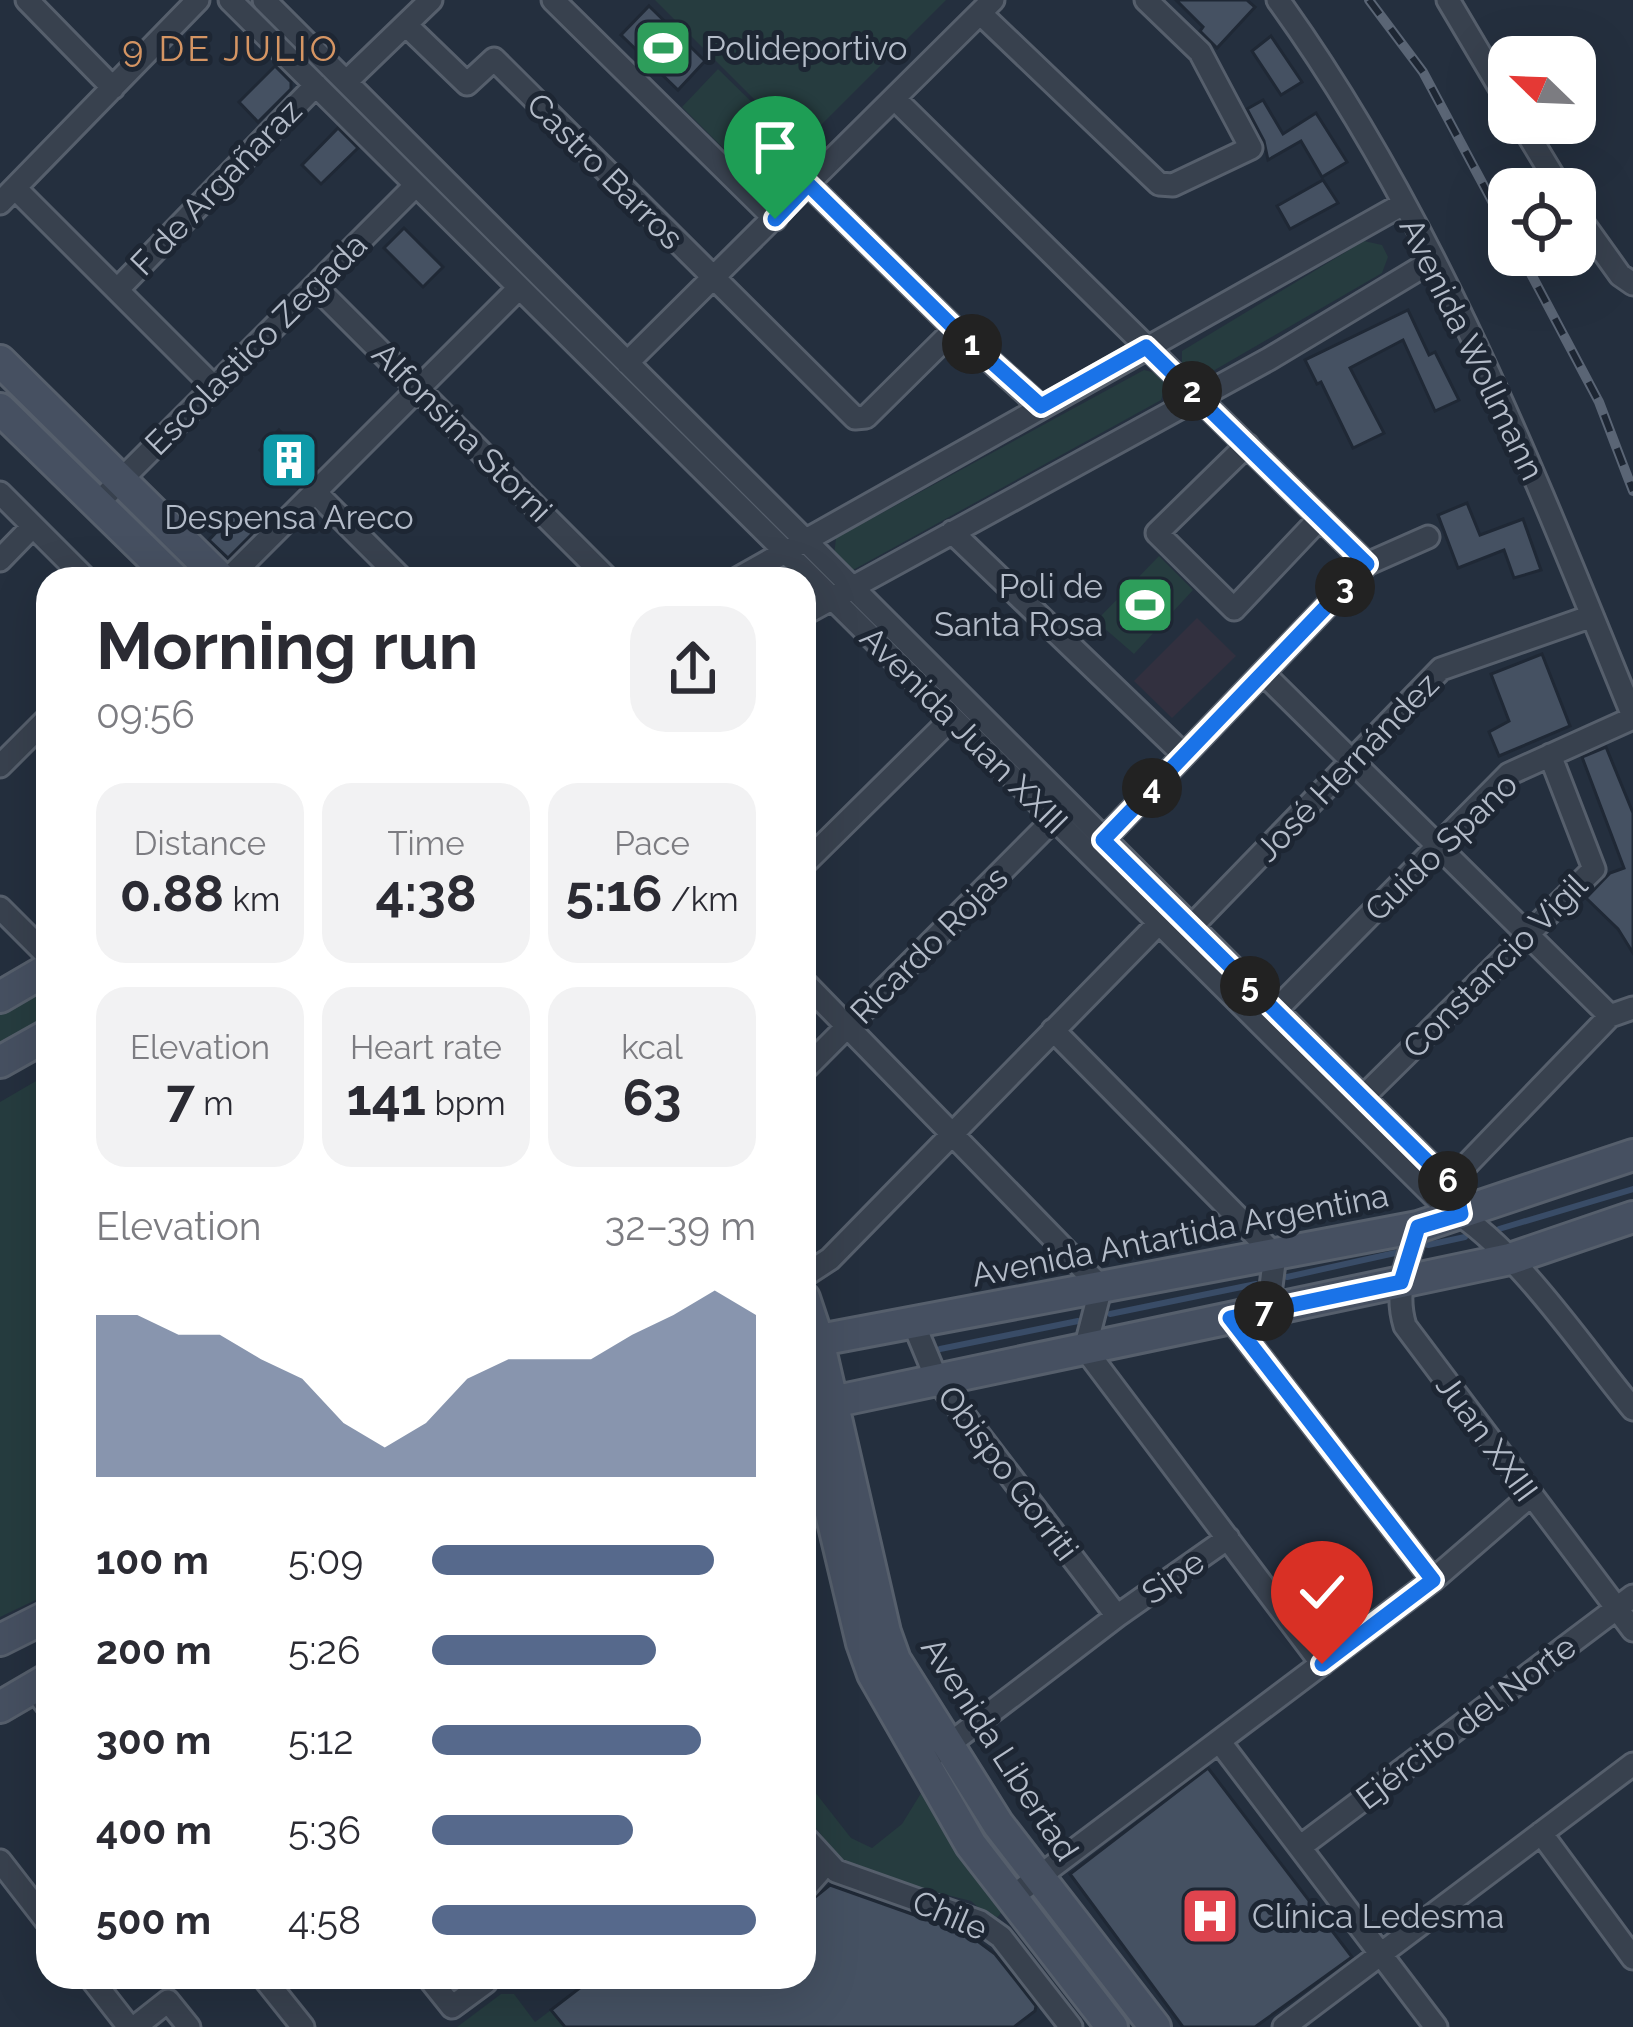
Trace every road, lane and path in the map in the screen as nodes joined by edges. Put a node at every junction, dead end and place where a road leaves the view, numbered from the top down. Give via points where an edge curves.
1 (27, 0) edge
2 (198, 0) edge
3 (230, 0) edge
4 (264, 0) edge
5 (431, 0) edge
6 (553, 0) edge
7 (1146, 0) edge
8 (1278, 0) edge
9 (1448, 0) edge
10 (986, 7) edge
11 (406, 25) junction
12 (1488, 68) edge
13 (346, 82) junction
14 (316, 85) junction
15 (112, 88) junction
16 (895, 99) junction
17 (808, 184) junction
18 (416, 185) junction
19 (8, 195) edge
20 (1402, 204) junction
21 (775, 219) junction
22 (1596, 241) edge
23 (1432, 261) junction
24 (713, 279) junction
25 (1633, 284) edge
26 (315, 286) junction
27 (519, 288) junction
28 (117, 290) junction
29 (955, 329) junction
30 (1146, 347) junction
31 (0, 361) edge
32 (627, 363) junction
33 (214, 387) junction
34 (418, 389) junction
35 (1198, 397) junction
36 (1041, 406) junction
37 (0, 409) edge
38 (1247, 445) junction
39 (121, 480) junction
40 (315, 492) junction
41 (0, 493) edge
42 (97, 504) junction
43 (1320, 518) junction
44 (33, 526) junction
45 (952, 532) junction
46 (1428, 537) dead end
47 (795, 546) junction
48 (0, 560) edge
49 (1367, 564) junction
50 (74, 567) edge
51 (162, 567) edge
52 (212, 567) edge
53 (237, 567) edge
54 (390, 567) edge
55 (596, 567) edge
56 (758, 567) edge
57 (842, 593) junction
58 (816, 607) edge
59 (1592, 616) junction
60 (1263, 673) junction
61 (1633, 717) edge
62 (952, 718) junction
63 (36, 730) edge
64 (30, 736) junction
65 (36, 742) edge
66 (1184, 755) junction
67 (1550, 755) junction
68 (1352, 760) junction
69 (0, 766) edge
70 (1054, 819) junction
71 (1103, 840) junction
72 (1438, 846) junction
73 (816, 852) edge
74 (0, 908) edge
75 (1159, 923) junction
76 (1191, 927) junction
77 (1526, 933) junction
78 (36, 944) edge
79 (36, 976) edge
80 (816, 994) edge
81 (0, 997) edge
82 (1633, 1008) edge
83 (1275, 1011) junction
84 (1610, 1016) junction
85 (848, 1026) junction
86 (1053, 1030) junction
87 (36, 1042) edge
88 (816, 1058) edge
89 (0, 1062) edge
90 (1362, 1098) junction
91 (952, 1133) junction
92 (1633, 1155) edge
93 (1449, 1183) junction
94 (1461, 1214) junction
95 (1633, 1216) edge
96 (1418, 1227) junction
97 (1275, 1255) junction
98 (1510, 1259) junction
99 (816, 1268) edge
100 (1401, 1282) junction
101 (1101, 1287) junction
102 (1268, 1310) junction
103 (1230, 1318) junction
104 (913, 1322) junction
105 (816, 1340) edge
106 (1085, 1349) junction
107 (937, 1380) junction
108 (816, 1404) edge
109 (1633, 1409) edge
110 (816, 1417) edge
111 (816, 1424) edge
112 (1530, 1496) junction
113 (1228, 1538) junction
114 (1433, 1580) junction
115 (1625, 1603) edge
116 (1118, 1616) junction
117 (36, 1622) edge
118 (1633, 1630) edge
119 (0, 1640) edge
120 (1322, 1664) junction
121 (36, 1694) edge
122 (0, 1707) edge
123 (1219, 1741) junction
124 (950, 1742) junction
125 (1633, 1764) edge
126 (924, 1765) junction
127 (1541, 1833) junction
128 (1300, 1847) junction
129 (816, 1851) edge
130 (0, 1861) edge
131 (1039, 1876) junction
132 (1012, 1897) junction
133 (36, 1908) edge
134 (1631, 1951) edge
135 (1381, 1954) junction
136 (100, 1989) edge
137 (273, 1989) edge
138 (438, 1989) edge
139 (476, 1989) edge
140 (132, 2027) edge
141 (189, 2027) edge
142 (303, 2027) edge
143 (1071, 2027) edge
144 (1112, 2027) edge
145 (1155, 2027) edge
146 (1284, 2027) edge
147 (1436, 2027) edge

1 - 15 street
2 - 15 street
3 - 14 street, Avenida Juan XXIII
4 - 13 street, Avenida Juan XXIII
5 - 11 street
6 - 21 street
7 - 10 street via 1200,52 1251,148 1173,185 1159,184
8 - 20 street, Avenida Wollmann
9 - 12 street
10 - 16 street
11 - 13 street
11 - 24 street, Castro Barros via 467,84 494,59
13 - 32 street, Avenida Juan XXIII
14 - 18 street, Avenida Juan XXIII
14 - 28 street, F de Argañaraz
15 - 19 street
16 - 17 street
16 - 30 street
17 - 21 street
17 - 29 street
18 - 26 street, Escolastico Zegada
18 - 27 street, Avenida Juan XXIII
19 - 28 street
20 - 23 street, Avenida Wollmann
20 - 30 street
21 - 24 street
22 - 25 street
23 - 35 street
23 - 59 street, Avenida Wollmann via 1523,448
24 - 29 street, Castro Barros via 855,418 866,417
24 - 32 street
26 - 33 street, Escolastico Zegada
26 - 34 street, Alfonsina Storni
27 - 34 street
27 - 47 street, Avenida Juan XXIII
28 - 33 street
29 - 36 street
30 - 35 street
30 - 36 street
31 - 39 street
32 - 47 street, Avenida Juan XXIII
33 - 39 street, Escolastico Zegada
34 - 40 street
34 - 55 street, Alfonsina Storni
35 - 38 street
35 - 45 street
36 - 47 street
37 - 42 street
38 - 43 street
38 - 43 street via 1157,533 1234,609
39 - 42 street, Escolastico Zegada
39 - 52 street
40 - 53 street
40 - 54 street
41 - 44 street
42 - 51 street
43 - 49 street
44 - 48 street
44 - 50 street
45 - 57 street
45 - 66 street
46 - 49 street
47 - 56 street
47 - 57 street, Avenida Juan XXIII
49 - 60 street
57 - 58 street
57 - 62 street, Avenida Juan XXIII
57 - 71 street, Avenida Juan XXIII
59 - 61 street, Avenida Wollmann
59 - 68 street, José Hernández via 1441,669
60 - 66 street
60 - 68 street
61 - 67 street, Guido Spano
62 - 70 street, Avenida Juan XXIII
62 - 73 street
63 - 64 street
64 - 65 street
64 - 69 street
66 - 71 street
67 - 72 street, Guido Spano via 1510,774
67 - 77 street, Constancio Vigil via 1594,869
68 - 72 street
68 - 76 street, José Hernández
70 - 75 street, Avenida Juan XXIII
70 - 85 street, Ricardo Rojas
71 - 76 street, Avenida Juan XXIII
72 - 77 street
72 - 83 street, Guido Spano
74 - 78 street
75 - 86 street
75 - 94 street, Avenida Juan XXIII
76 - 83 street, Avenida Juan XXIII
77 - 84 street
77 - 90 street, Constancio Vigil
79 - 81 street
80 - 85 street
82 - 84 street
83 - 90 street, Avenida Juan XXIII
84 - 93 street
85 - 88 street, Ricardo Rojas
85 - 91 street
86 - 91 street
86 - 97 street
87 - 89 street
90 - 93 street, Avenida Juan XXIII
91 - 99 street
91 - 101 street
92 - 94 street, Avenida Antartida Argentina
93 - 94 street, Avenida Juan XXIII
94 - 96 street, Avenida Antartida Argentina
94 - 98 street
95 - 98 street
96 - 97 street, Avenida Antartida Argentina
96 - 100 street
97 - 101 street, Avenida Antartida Argentina
97 - 102 street
98 - 100 street
98 - 109 street
100 - 102 street
100 - 112 street, Juan XXIII via 1405,1326
101 - 104 street, Avenida Antartida Argentina
101 - 106 street
102 - 103 street
103 - 106 street
103 - 114 street
104 - 105 street, Avenida Antartida Argentina
104 - 107 street, Obispo Gorriti
106 - 107 street
106 - 113 street
107 - 108 street
107 - 116 street, Obispo Gorriti
110 - 124 street, Avenida Libertad via 896,1660
111 - 126 street, Avenida Libertad via 862,1643
112 - 114 street
112 - 115 street, Juan XXIII
113 - 116 street, Sipe
113 - 120 street
114 - 120 street
115 - 118 street, Juan XXIII
115 - 128 street, Ejército del Norte
116 - 124 street, Sipe
117 - 119 street
120 - 123 street
121 - 122 street
123 - 128 street
123 - 131 street
124 - 126 street, Sipe
124 - 131 street, Avenida Libertad
125 - 127 street
126 - 132 street, Avenida Libertad
127 - 134 street
127 - 135 street
128 - 135 street
129 - 143 street, Chile via 836,1871 980,1922 1001,1937
130 - 133 street
131 - 132 street
131 - 145 street, Avenida Libertad
132 - 144 street, Avenida Libertad
135 - 146 street
135 - 147 street
136 - 140 street
137 - 142 street
138 - 139 street via 452,2007
140 - 141 street via 168,2001

